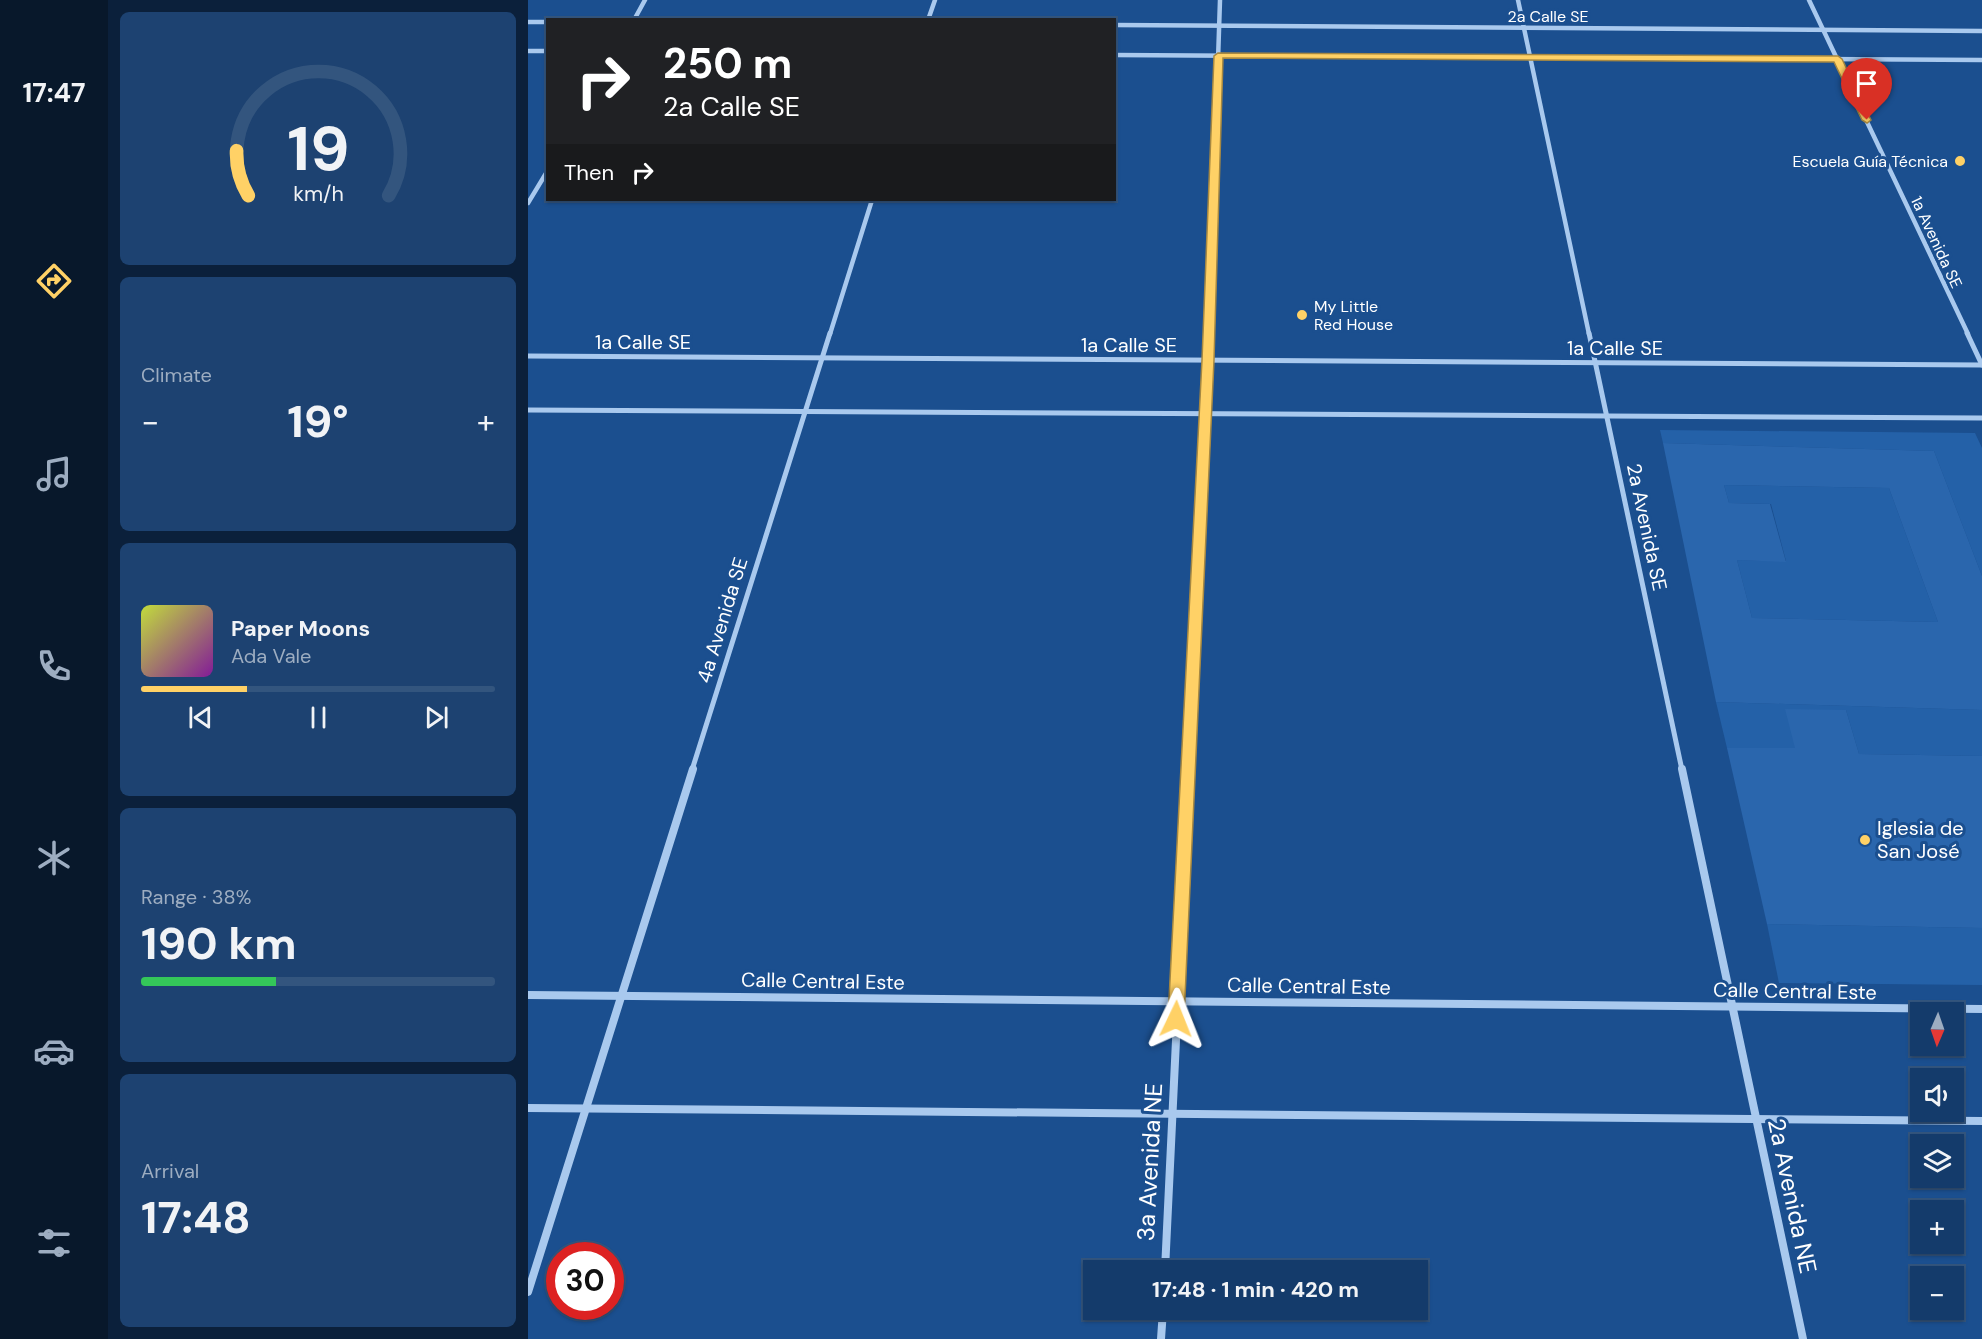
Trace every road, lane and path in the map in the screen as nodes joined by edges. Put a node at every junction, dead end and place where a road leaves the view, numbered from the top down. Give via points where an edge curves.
1 (645, 0) edge
2 (935, 0) edge
3 (1220, 0) edge
4 (1518, 0) edge
5 (1809, 0) edge
6 (635, 18) edge
7 (929, 18) edge
8 (528, 22) edge
9 (546, 22) edge
10 (1116, 25) edge
11 (1220, 26) junction
12 (1524, 28) junction
13 (1824, 30) junction
14 (1982, 31) edge
15 (528, 51) edge
16 (546, 51) edge
17 (1116, 55) edge
18 (1218, 56) junction
19 (1530, 57) junction
20 (1838, 59) junction
21 (1982, 60) edge
22 (546, 173) edge
23 (872, 201) edge
24 (528, 203) edge
25 (528, 356) edge
26 (822, 358) junction
27 (1208, 360) junction
28 (1595, 363) junction
29 (1982, 365) edge
30 (528, 410) edge
31 (805, 411) junction
32 (1205, 414) junction
33 (1607, 416) junction
34 (1982, 418) edge
35 (528, 994) edge
36 (621, 995) junction
37 (1177, 1001) junction
38 (1732, 1006) junction
39 (1982, 1009) edge
40 (1744, 1062) joint
41 (528, 1108) edge
42 (586, 1108) junction
43 (1172, 1114) junction
44 (1756, 1119) junction
45 (1982, 1121) edge
46 (1165, 1260) edge
47 (528, 1292) edge
48 (1162, 1320) edge
49 (1161, 1339) edge
50 (1803, 1339) edge

1 - 6 street
2 - 7 street
3 - 11 street, 3a Avenida NE
4 - 12 street, 2a Avenida SE
5 - 13 street, 1a Avenida SE
8 - 9 street
10 - 11 street, 2a Calle SE
11 - 12 street, 2a Calle SE
11 - 18 street, 3a Avenida NE
12 - 13 street, 2a Calle SE
12 - 19 street, 2a Avenida SE
13 - 14 street, 2a Calle SE
13 - 20 street, 1a Avenida SE
15 - 16 street
17 - 18 street
18 - 19 street
18 - 27 street, 3a Avenida NE
19 - 20 street
19 - 28 street, 2a Avenida SE
20 - 21 street
20 - 29 street, 1a Avenida SE
22 - 24 street
23 - 26 street, 4a Avenida SE
25 - 26 street, 1a Calle SE
26 - 27 street, 1a Calle SE
26 - 31 street, 4a Avenida SE
27 - 28 street, 1a Calle SE
27 - 32 street, 3a Avenida NE
28 - 29 street, 1a Calle SE
28 - 33 street, 2a Avenida SE
30 - 31 street
31 - 32 street
31 - 36 street, 4a Avenida SE
32 - 33 street
32 - 37 street, 3a Avenida NE
33 - 34 street
33 - 38 street, 2a Avenida SE
35 - 36 street, Calle Central Este
36 - 37 street, Calle Central Este
36 - 42 street, 4a Avenida SE
37 - 38 street, Calle Central Este
37 - 43 street, 3a Avenida NE
38 - 39 street, Calle Central Este
38 - 40 street, 2a Avenida SE
40 - 44 street, 2a Avenida NE
41 - 42 street
42 - 43 street
42 - 47 street, 4a Avenida SE
43 - 44 street
43 - 46 street, 3a Avenida NE
44 - 45 street
44 - 50 street, 2a Avenida NE
48 - 49 street

